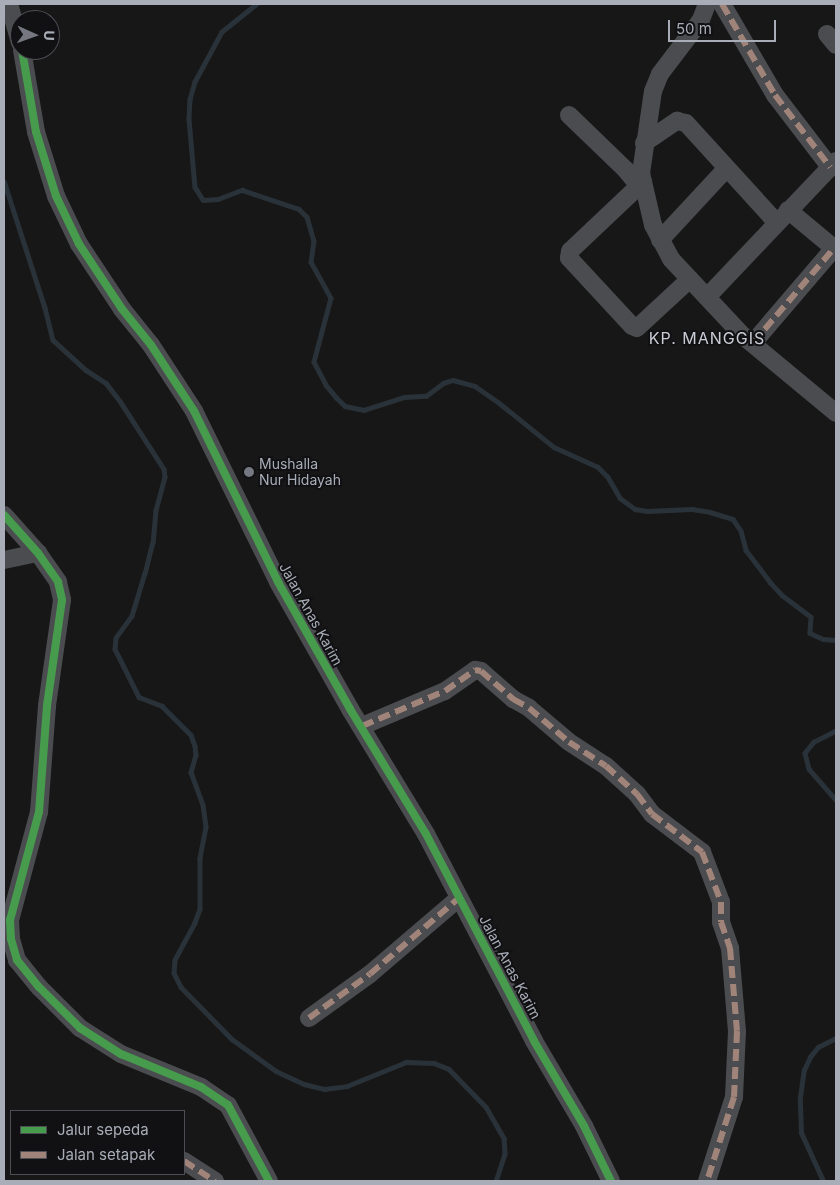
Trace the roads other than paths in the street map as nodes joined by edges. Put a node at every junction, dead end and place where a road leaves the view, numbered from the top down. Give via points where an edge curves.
1 (707, 4) edge
2 (722, 4) edge
3 (24, 60) edge
4 (569, 115) dead end
5 (644, 143) junction
6 (833, 164) edge
7 (726, 169) junction
8 (641, 184) junction
9 (782, 216) junction
10 (660, 240) junction
11 (835, 249) edge
12 (690, 279) junction
13 (708, 296) junction
14 (753, 343) junction
15 (836, 412) edge
16 (4, 515) edge
17 (38, 553) junction
18 (4, 560) edge
19 (362, 726) junction
20 (459, 898) junction
21 (309, 1018) dead end
22 (185, 1162) edge
23 (215, 1181) edge
24 (269, 1181) edge
25 (611, 1181) edge
26 (707, 1181) edge

1 - 5 street via 701,20 660,74 653,91
2 - 6 street via 775,95
3 - 19 street, Jalan Anas Karim via 36,132 56,196 79,244 194,411 278,582
4 - 8 street
5 - 7 street via 681,121
5 - 8 street
6 - 9 street
7 - 9 street
7 - 10 street
8 - 10 street
8 - 12 street via 570,251 569,258 637,328
9 - 11 street
9 - 13 street
10 - 12 street
11 - 14 street
12 - 13 street
13 - 14 street
14 - 15 street
16 - 17 street
17 - 18 street
17 - 24 street via 58,582 62,600 47,706 38,812 10,920 17,960 39,988 80,1028 122,1054 201,1087 228,1105
19 - 20 street, Jalan Anas Karim via 426,834
19 - 26 street via 445,691 475,670 481,671 569,742 606,766 637,794 652,814 702,852 721,902 720,917 730,948 737,1031 734,1097
20 - 21 street via 370,974
20 - 25 street, Jalan Anas Karim
22 - 23 street

